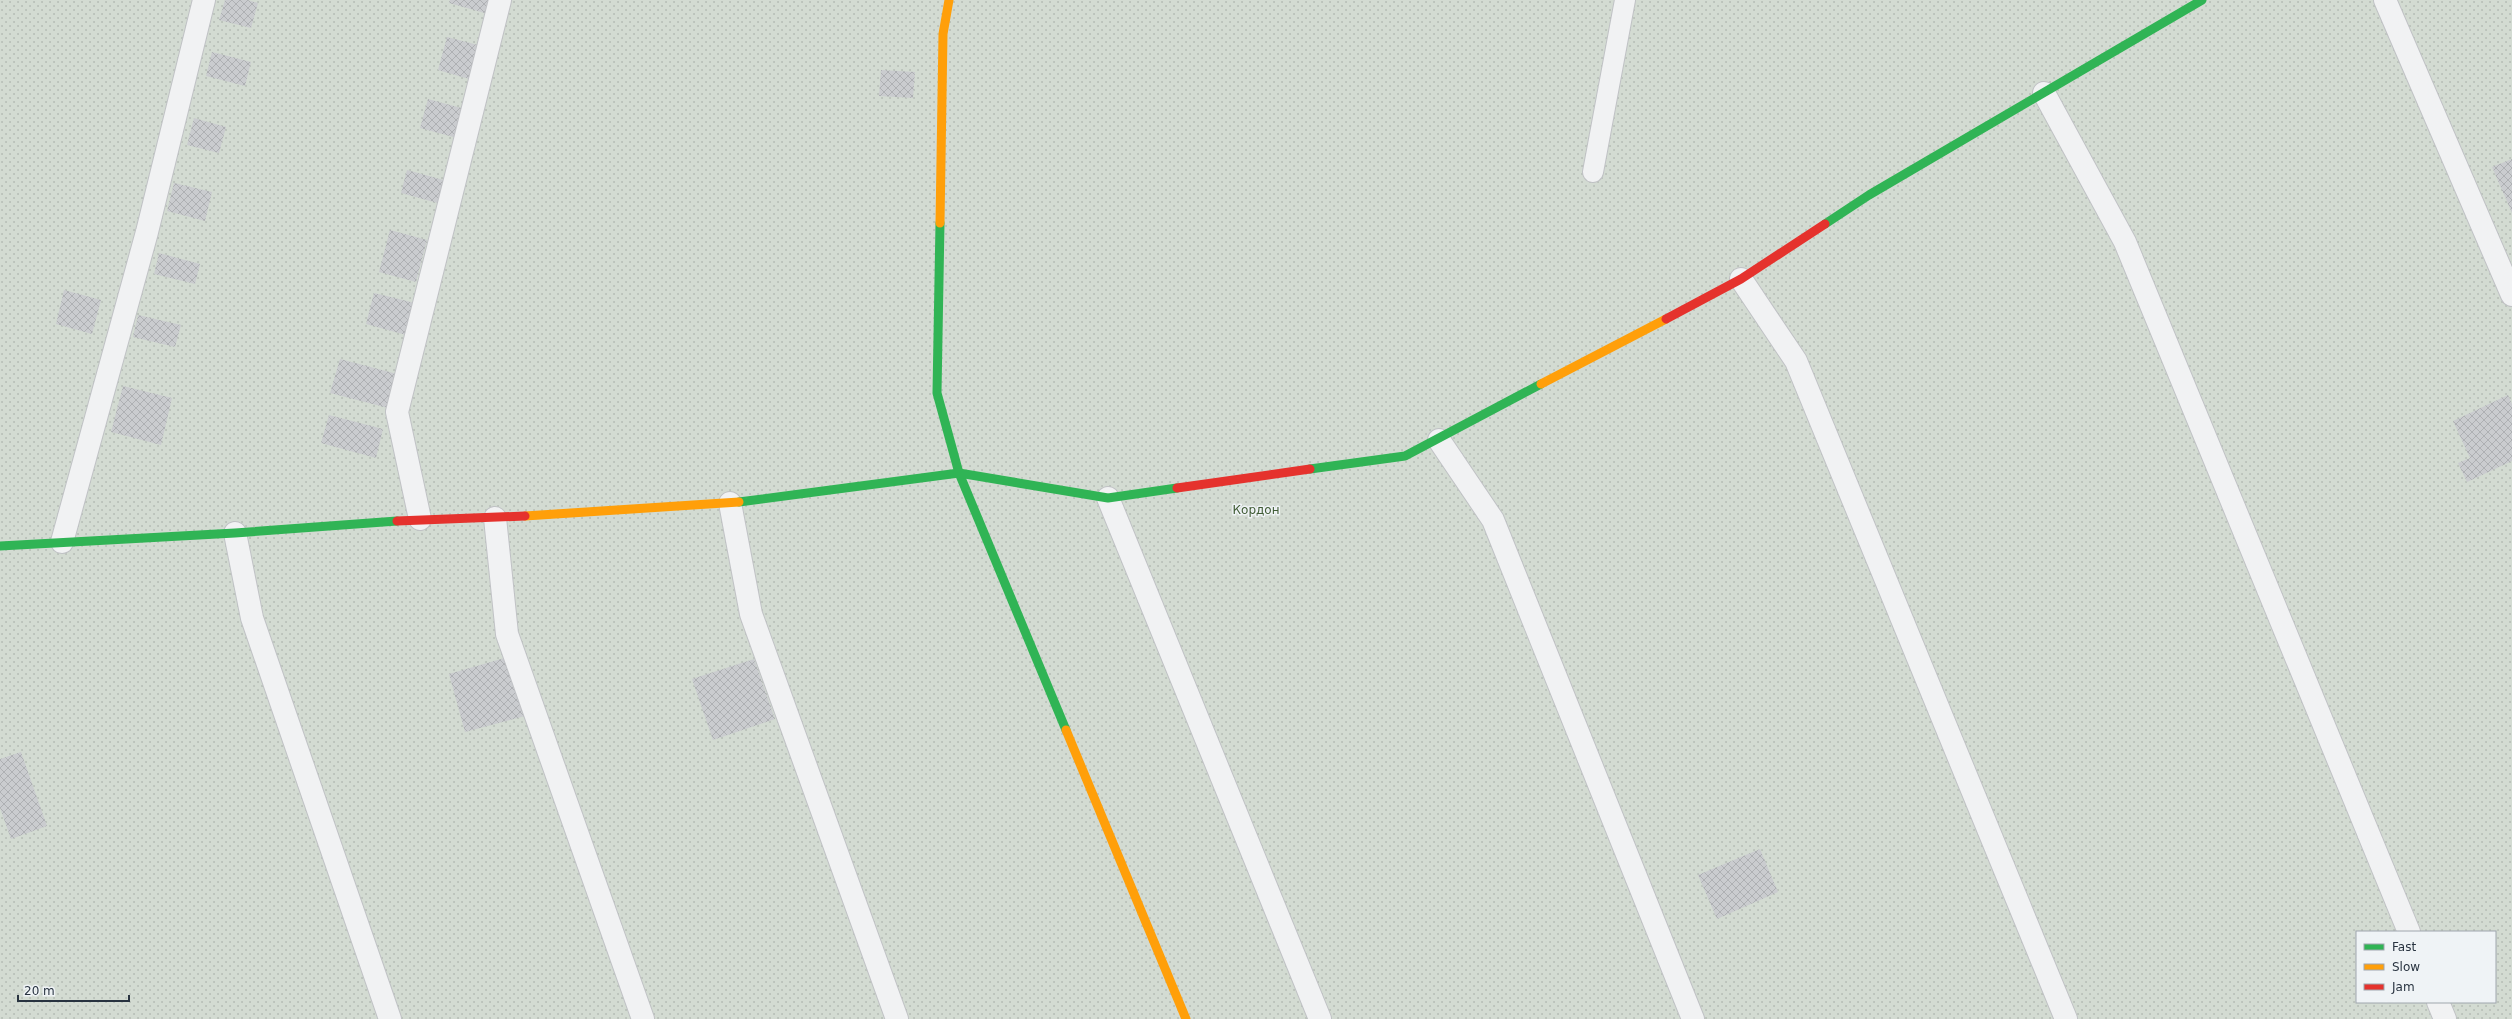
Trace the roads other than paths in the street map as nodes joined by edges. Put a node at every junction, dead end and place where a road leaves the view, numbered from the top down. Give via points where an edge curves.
1 (204, 0) edge
2 (500, 0) edge
3 (949, 0) edge
4 (1625, 0) edge
5 (2202, 0) edge
6 (2385, 0) edge
7 (2044, 92) junction
8 (1593, 172) dead end
9 (1741, 279) junction
10 (2512, 295) edge
11 (1439, 440) junction
12 (959, 473) junction
13 (1108, 498) junction
14 (730, 503) junction
15 (495, 518) junction
16 (420, 519) junction
17 (235, 533) junction
18 (62, 542) junction
19 (0, 546) edge
20 (2409, 931) edge
21 (2438, 1003) edge
22 (390, 1019) edge
23 (643, 1019) edge
24 (897, 1019) edge
25 (1186, 1019) edge
26 (1320, 1019) edge
27 (1693, 1019) edge
28 (2066, 1019) edge
29 (2445, 1019) edge

1 - 18 street via 146,232
2 - 16 street via 397,412
3 - 12 street via 943,34 937,393
4 - 8 lane
5 - 7 street
6 - 10 street
7 - 9 street via 1869,195
7 - 20 street via 2125,242
9 - 11 street
9 - 28 street via 1796,361
11 - 13 street via 1405,456
11 - 27 street via 1492,520
12 - 13 street
12 - 14 street
12 - 25 street
13 - 26 street
14 - 15 street
14 - 24 street via 751,614
15 - 16 street
15 - 23 street via 507,634
16 - 17 street
17 - 18 street
17 - 22 street via 252,618
18 - 19 street
21 - 29 street

